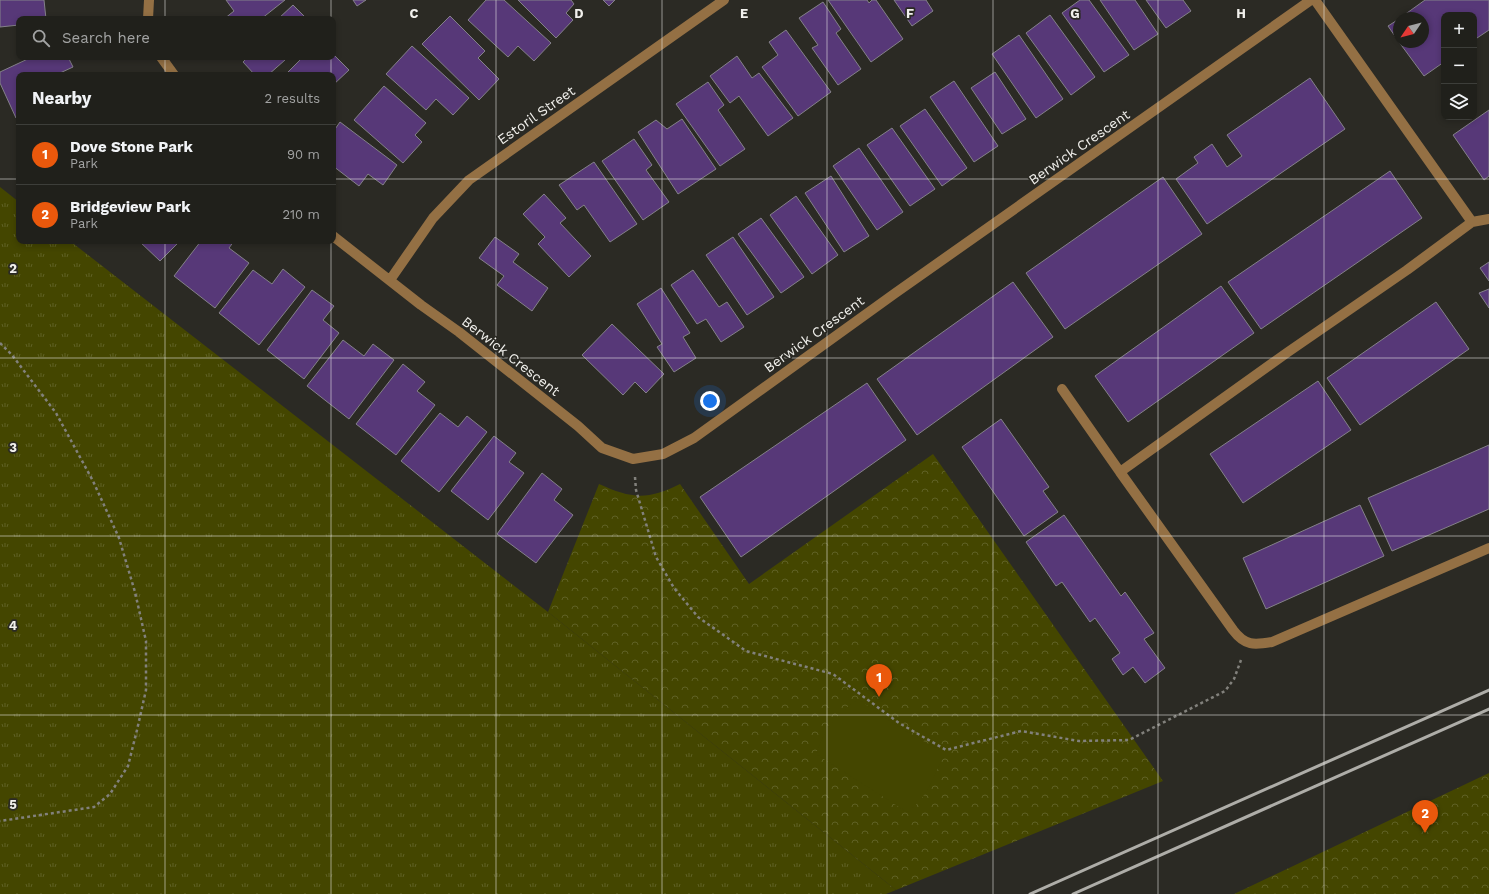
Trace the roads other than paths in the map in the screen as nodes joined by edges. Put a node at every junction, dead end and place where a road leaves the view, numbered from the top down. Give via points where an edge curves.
1 (149, 0) edge
2 (724, 0) edge
3 (1311, 0) edge
4 (1315, 0) edge
5 (148, 16) edge
6 (163, 60) edge
7 (172, 72) edge
8 (1489, 219) edge
9 (1472, 222) junction
10 (336, 238) edge
11 (390, 280) junction
12 (1062, 389) dead end
13 (1120, 472) junction
14 (1489, 548) edge

1 - 5 street
2 - 11 street, Estoril Street via 469,180 433,218
3 - 11 street, Berwick Crescent via 694,438 662,454 634,459 602,448 572,421
4 - 9 street
6 - 7 street
8 - 9 street
9 - 13 street
10 - 11 street, Berwick Crescent
12 - 13 street
13 - 14 street via 1233,630 1239,638 1249,644 1272,642

